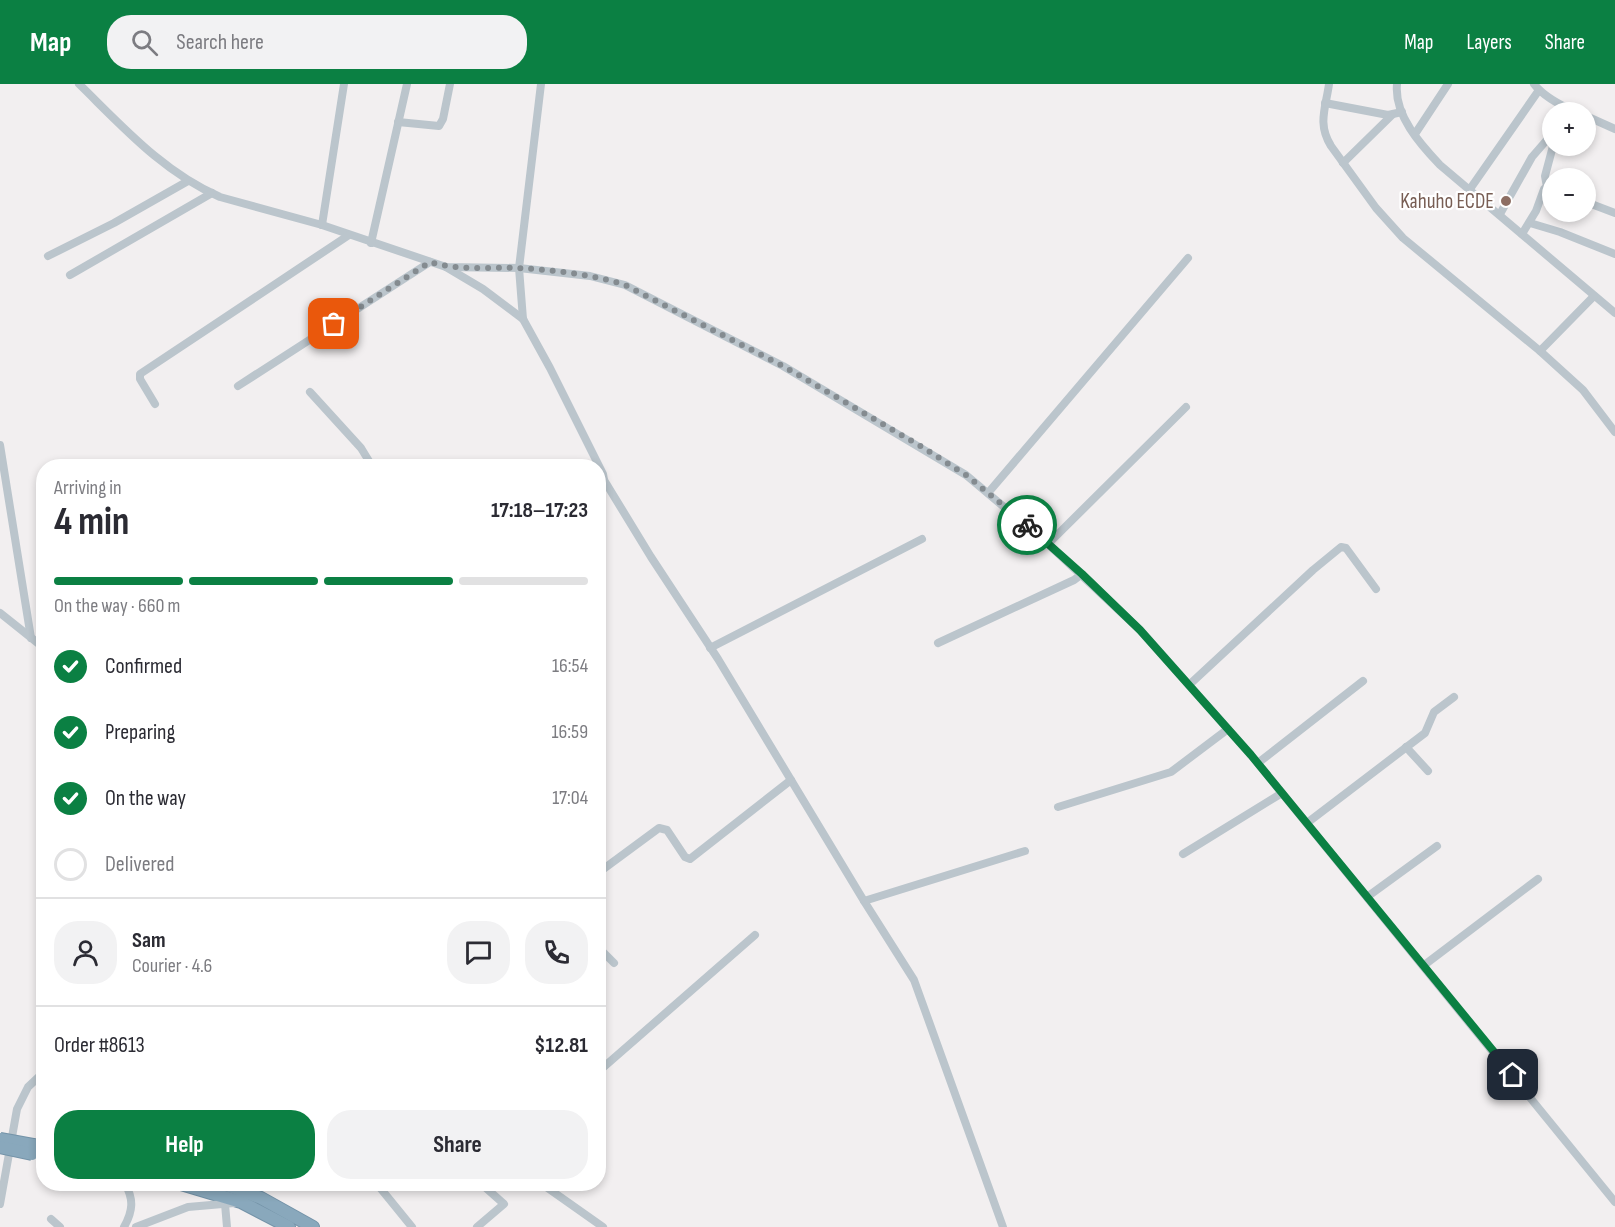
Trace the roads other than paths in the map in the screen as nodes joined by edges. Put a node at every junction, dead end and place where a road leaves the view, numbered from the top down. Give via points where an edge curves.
1 (79, 84) edge
2 (344, 84) edge
3 (407, 84) edge
4 (450, 84) edge
5 (541, 84) edge
6 (1329, 84) edge
7 (1397, 84) edge
8 (1448, 84) edge
9 (1536, 87) edge
10 (1555, 102) edge
11 (1325, 103) junction
12 (1402, 112) junction
13 (1392, 115) junction
14 (1596, 120) edge
15 (398, 122) junction
16 (1615, 129) edge
17 (1415, 134) junction
18 (1542, 146) edge
19 (1343, 163) junction
20 (188, 182) junction
21 (1470, 189) junction
22 (212, 193) junction
23 (1542, 202) edge
24 (1596, 206) edge
25 (1615, 213) edge
26 (1500, 214) junction
27 (1530, 223) junction
28 (322, 225) junction
29 (1522, 234) junction
30 (349, 235) junction
31 (371, 243) junction
32 (1615, 254) edge
33 (48, 256) dead end
34 (1188, 258) dead end
35 (430, 262) junction
36 (446, 267) junction
37 (519, 268) junction
38 (69, 274) dead end
39 (1594, 296) junction
40 (1615, 313) edge
41 (523, 319) junction
42 (1540, 351) junction
43 (238, 386) dead end
44 (310, 392) dead end
45 (155, 404) dead end
46 (1186, 407) dead end
47 (1615, 432) edge
48 (0, 445) edge
49 (368, 459) edge
50 (596, 459) edge
51 (606, 490) edge
52 (988, 493) junction
53 (922, 539) dead end
54 (1048, 544) junction
55 (1082, 574) junction
56 (1376, 589) dead end
57 (0, 613) edge
58 (31, 638) junction
59 (36, 642) edge
60 (938, 643) dead end
61 (710, 648) junction
62 (1363, 681) dead end
63 (1189, 685) junction
64 (1454, 697) dead end
65 (1228, 729) junction
66 (1406, 747) junction
67 (1258, 763) junction
68 (1428, 771) dead end
69 (791, 780) junction
70 (1282, 793) junction
71 (1058, 807) dead end
72 (1307, 824) junction
73 (1437, 846) dead end
74 (1025, 851) dead end
75 (1183, 854) dead end
76 (606, 867) edge
77 (1538, 879) dead end
78 (1368, 897) junction
79 (864, 901) junction
80 (755, 935) dead end
81 (606, 955) edge
82 (614, 963) dead end
83 (1423, 966) junction
84 (606, 1064) edge
85 (36, 1080) edge
86 (0, 1139) edge
87 (0, 1147) edge
88 (36, 1149) edge
89 (36, 1150) edge
90 (128, 1191) edge
91 (204, 1191) edge
92 (242, 1191) edge
93 (383, 1191) edge
94 (489, 1191) edge
95 (552, 1191) edge
96 (241, 1202) junction
97 (1615, 1202) edge
98 (0, 1204) edge
99 (225, 1204) junction
100 (51, 1219) dead end
101 (60, 1227) edge
102 (124, 1227) edge
103 (136, 1227) edge
104 (227, 1227) edge
105 (289, 1227) edge
106 (313, 1227) edge
107 (412, 1227) edge
108 (477, 1227) edge
109 (603, 1227) edge
110 (1003, 1227) edge

1 - 20 street via 140,144
2 - 28 street
3 - 15 street
4 - 15 street via 439,126
5 - 37 street
6 - 11 street
7 - 12 street
8 - 17 street
9 - 10 street
9 - 21 street
11 - 13 street
11 - 19 street via 1324,133
12 - 13 street
12 - 17 street
13 - 19 street
14 - 16 street
15 - 31 street
17 - 21 street via 1440,165
18 - 26 street
19 - 42 street via 1403,238
20 - 22 street
20 - 33 street
21 - 26 street
22 - 28 street
22 - 38 street
23 - 27 street
24 - 25 street
26 - 29 street
27 - 29 street
27 - 32 street
28 - 30 street
29 - 39 street
30 - 31 street
30 - 45 street via 140,374
31 - 35 street
34 - 52 street
35 - 36 street
35 - 43 street
36 - 37 street
36 - 41 street
37 - 41 street
37 - 52 street via 590,276 625,285 783,366 922,447
39 - 40 street
39 - 42 street
41 - 50 street
42 - 47 street via 1583,390
44 - 49 street
46 - 54 street
48 - 58 street
51 - 61 street
52 - 54 street
53 - 61 street
54 - 55 street
55 - 60 street
55 - 63 street
56 - 63 street via 1346,548 1341,547
57 - 58 street
58 - 59 street
61 - 69 street
62 - 67 street
63 - 65 street
64 - 66 street via 1434,712 1425,733
65 - 67 street
65 - 71 street via 1170,772
66 - 68 street
66 - 72 street
67 - 70 street
69 - 76 street via 690,858 685,857 667,830 659,828
69 - 79 street
70 - 72 street
70 - 75 street
72 - 78 street
73 - 78 street
74 - 79 street
77 - 83 street
78 - 83 street
79 - 110 street via 918,988
80 - 84 street
81 - 82 street
83 - 97 street
85 - 98 street via 17,1108
86 - 88 highway, bridge
87 - 89 highway, bridge
90 - 102 street via 132,1207
91 - 96 highway
92 - 106 highway
93 - 107 street
94 - 108 street via 504,1204
95 - 109 street
96 - 99 street
96 - 105 highway
99 - 103 street via 188,1207
99 - 104 street
100 - 101 street

